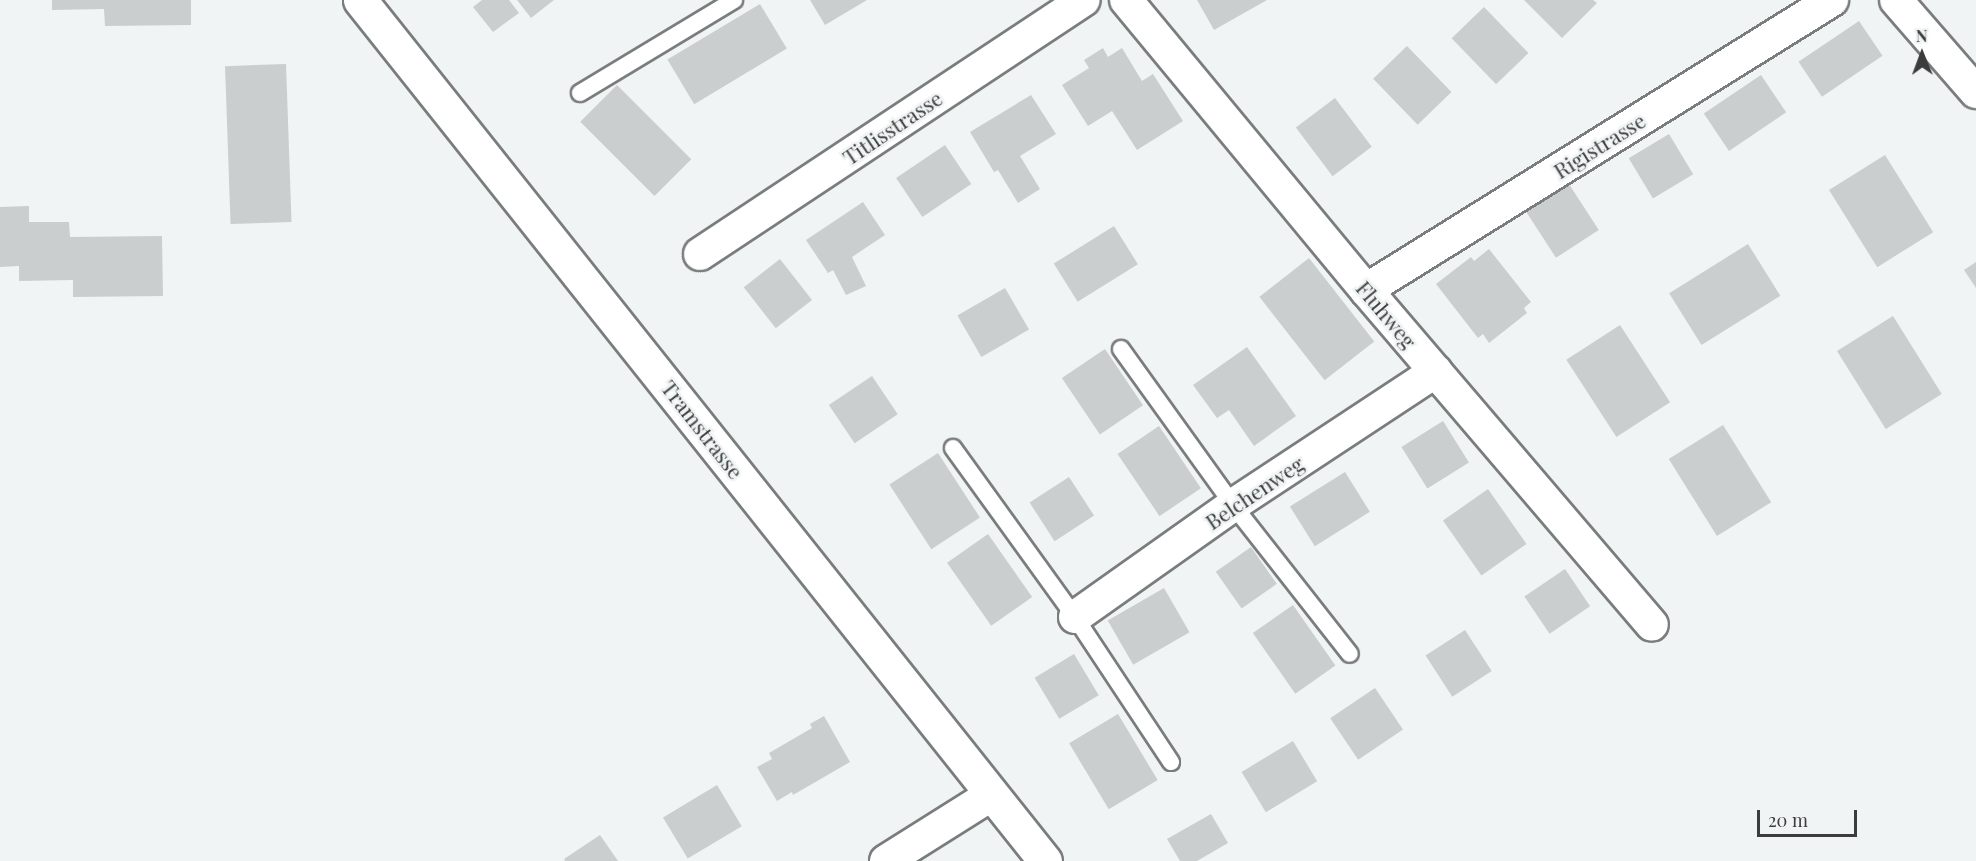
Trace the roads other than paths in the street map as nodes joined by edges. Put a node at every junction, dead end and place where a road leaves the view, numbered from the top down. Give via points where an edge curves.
1 (360, 0) edge
2 (734, 0) edge
3 (1084, 0) edge
4 (1126, 0) edge
5 (1832, 0) edge
6 (1896, 0) edge
7 (1976, 92) edge
8 (580, 93) dead end
9 (700, 254) dead end
10 (1366, 290) junction
11 (1121, 350) dead end
12 (1436, 371) junction
13 (953, 447) dead end
14 (1233, 505) junction
15 (1075, 617) junction
16 (1652, 625) dead end
17 (1350, 654) dead end
18 (1171, 762) dead end
19 (991, 795) junction
20 (886, 861) edge
21 (1044, 861) edge

1 - 19 main road, Tramstrasse
2 - 8 lane
3 - 9 street, Titlisstrasse
4 - 10 street, Fluhweg
5 - 10 street, Rigistrasse
6 - 7 street
10 - 12 street, Fluhweg
11 - 14 lane
12 - 14 street, Belchenweg
12 - 16 street, Fluhweg
13 - 15 lane
14 - 15 street, Belchenweg
14 - 17 lane
15 - 18 lane
19 - 20 street
19 - 21 main road, Tramstrasse

